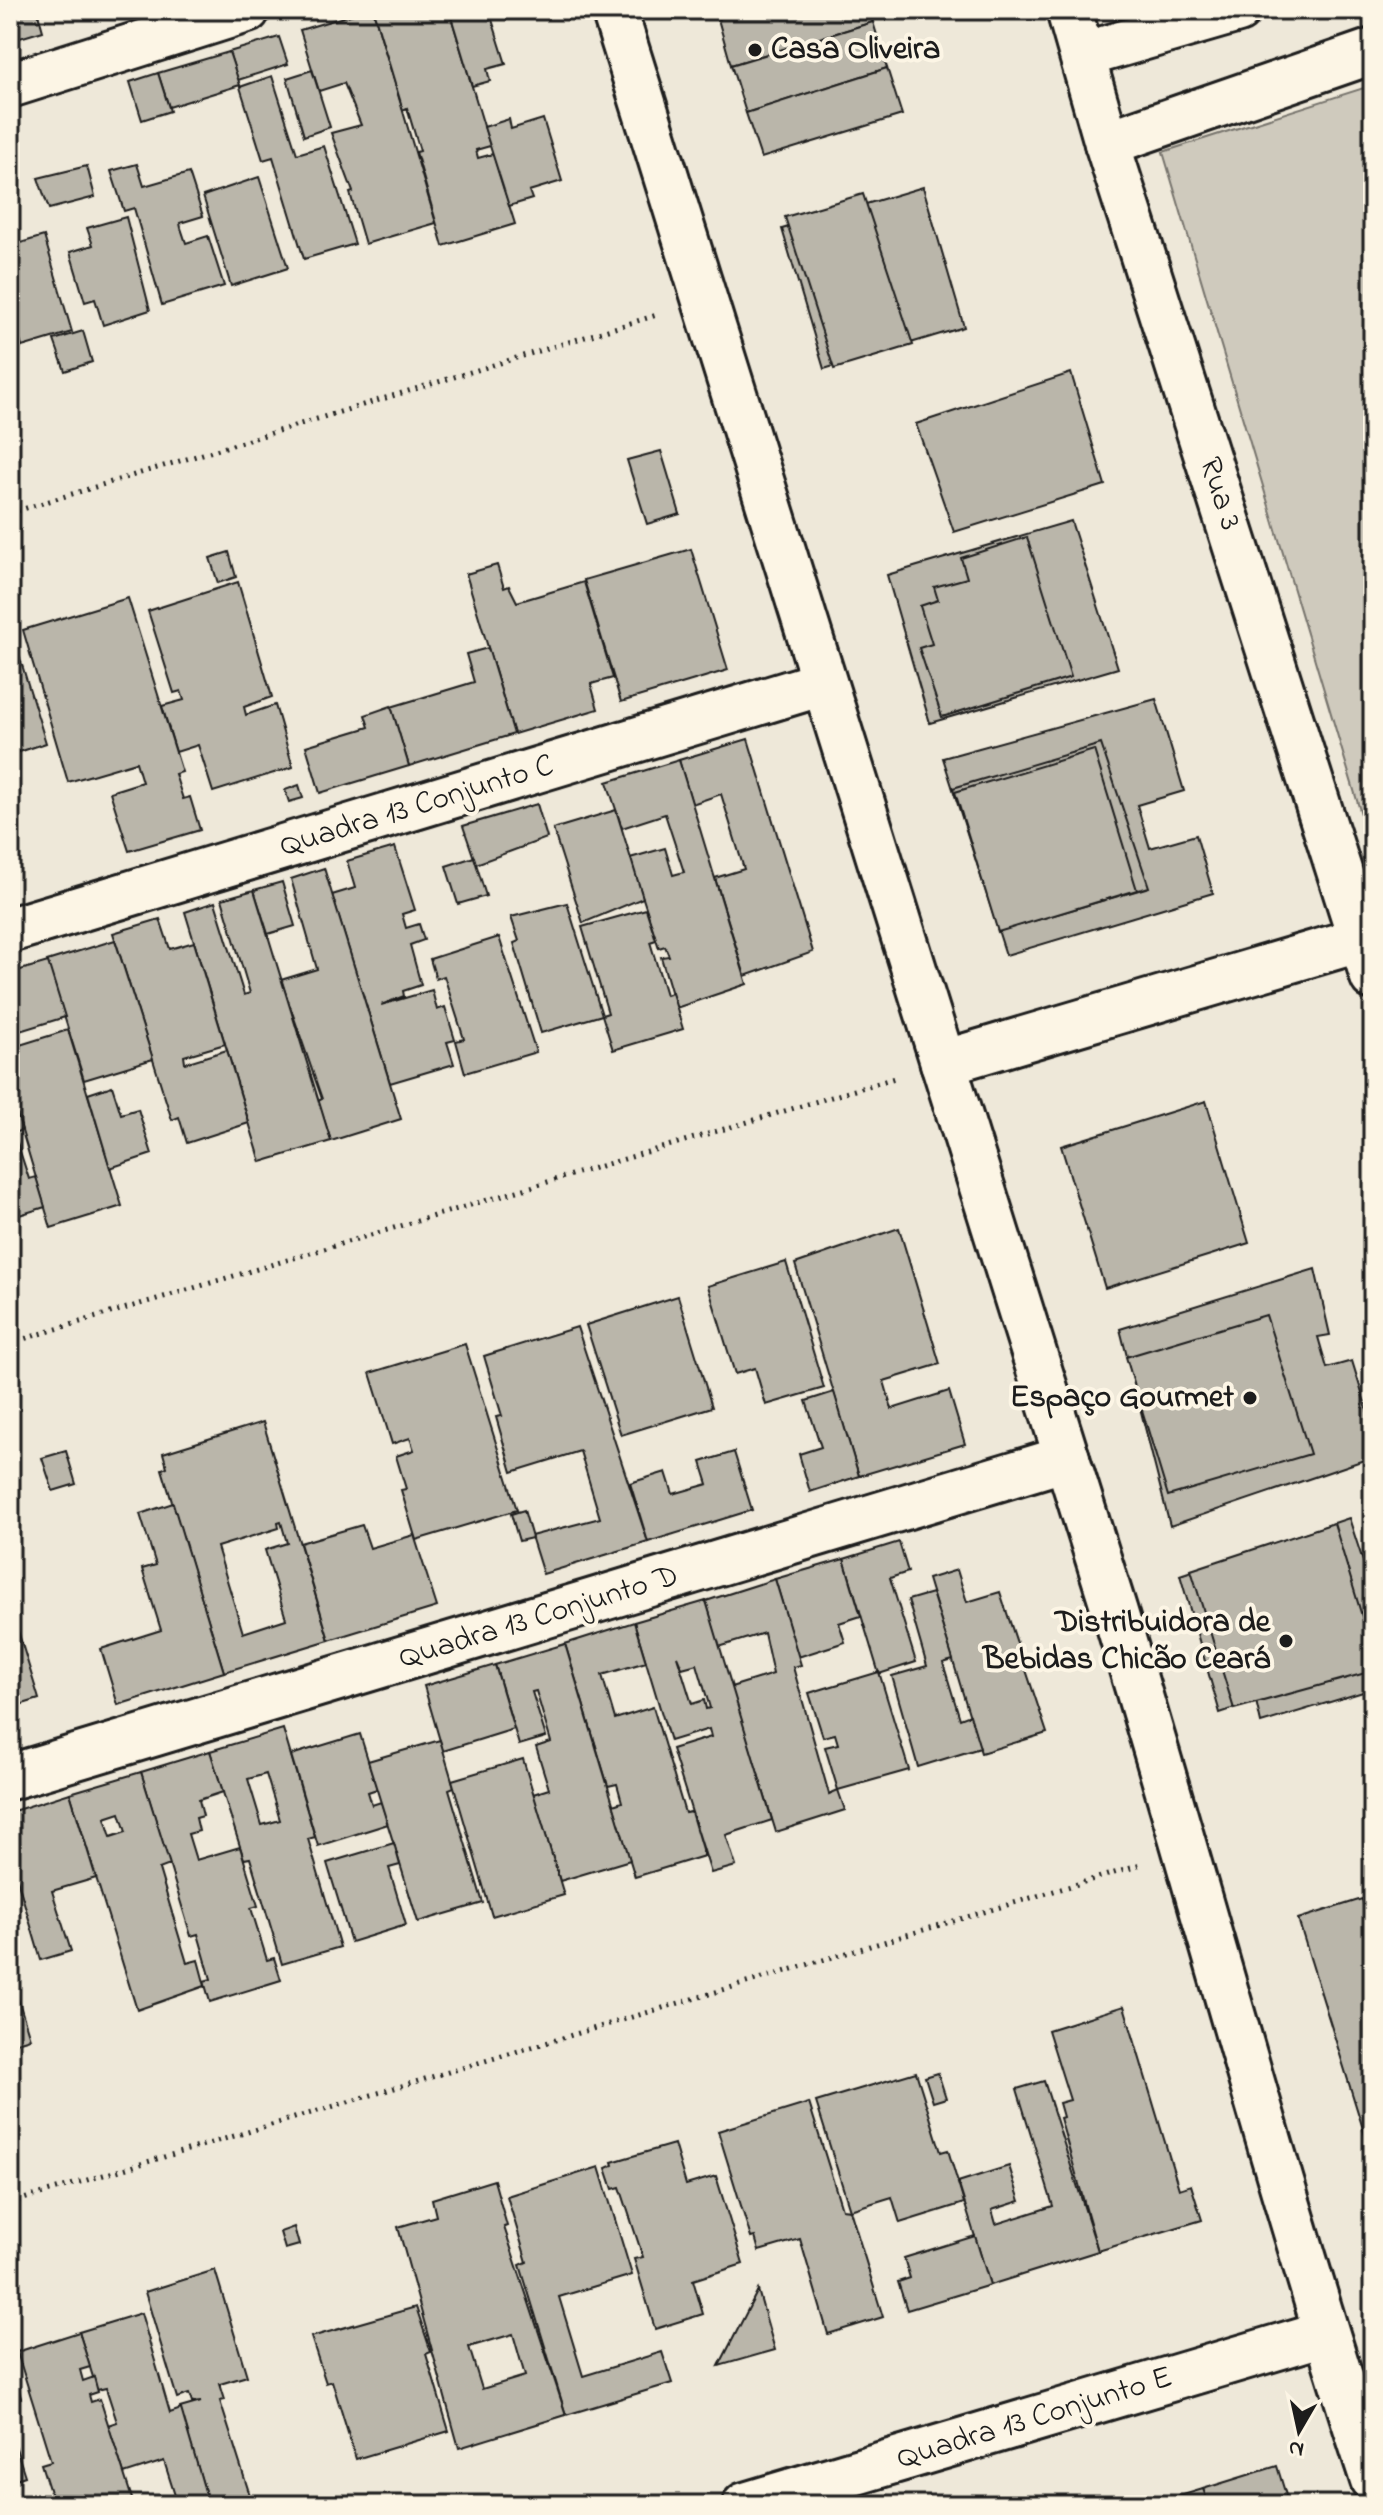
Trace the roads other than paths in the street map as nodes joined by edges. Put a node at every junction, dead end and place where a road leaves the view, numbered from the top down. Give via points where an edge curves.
1 (247, 10) edge
2 (614, 10) edge
3 (1069, 10) edge
4 (1238, 10) edge
5 (1373, 51) edge
6 (1083, 55) junction
7 (10, 85) edge
8 (1107, 143) junction
9 (823, 683) junction
10 (10, 930) edge
11 (1369, 952) edge
12 (943, 1063) junction
13 (1067, 1458) junction
14 (10, 1777) edge
15 (1325, 2333) junction
16 (1373, 2480) edge
17 (745, 2505) edge

1 - 7 street
2 - 9 street
3 - 6 street, Rua 3
4 - 6 street
5 - 8 street
6 - 8 street, Rua 3
8 - 11 street, Rua 3
9 - 10 street, Quadra 13 Conjunto C
9 - 12 street
11 - 12 street
12 - 13 street
13 - 14 street, Quadra 13 Conjunto D
13 - 15 street via 1188,1851
15 - 16 street
15 - 17 street, Quadra 13 Conjunto E

